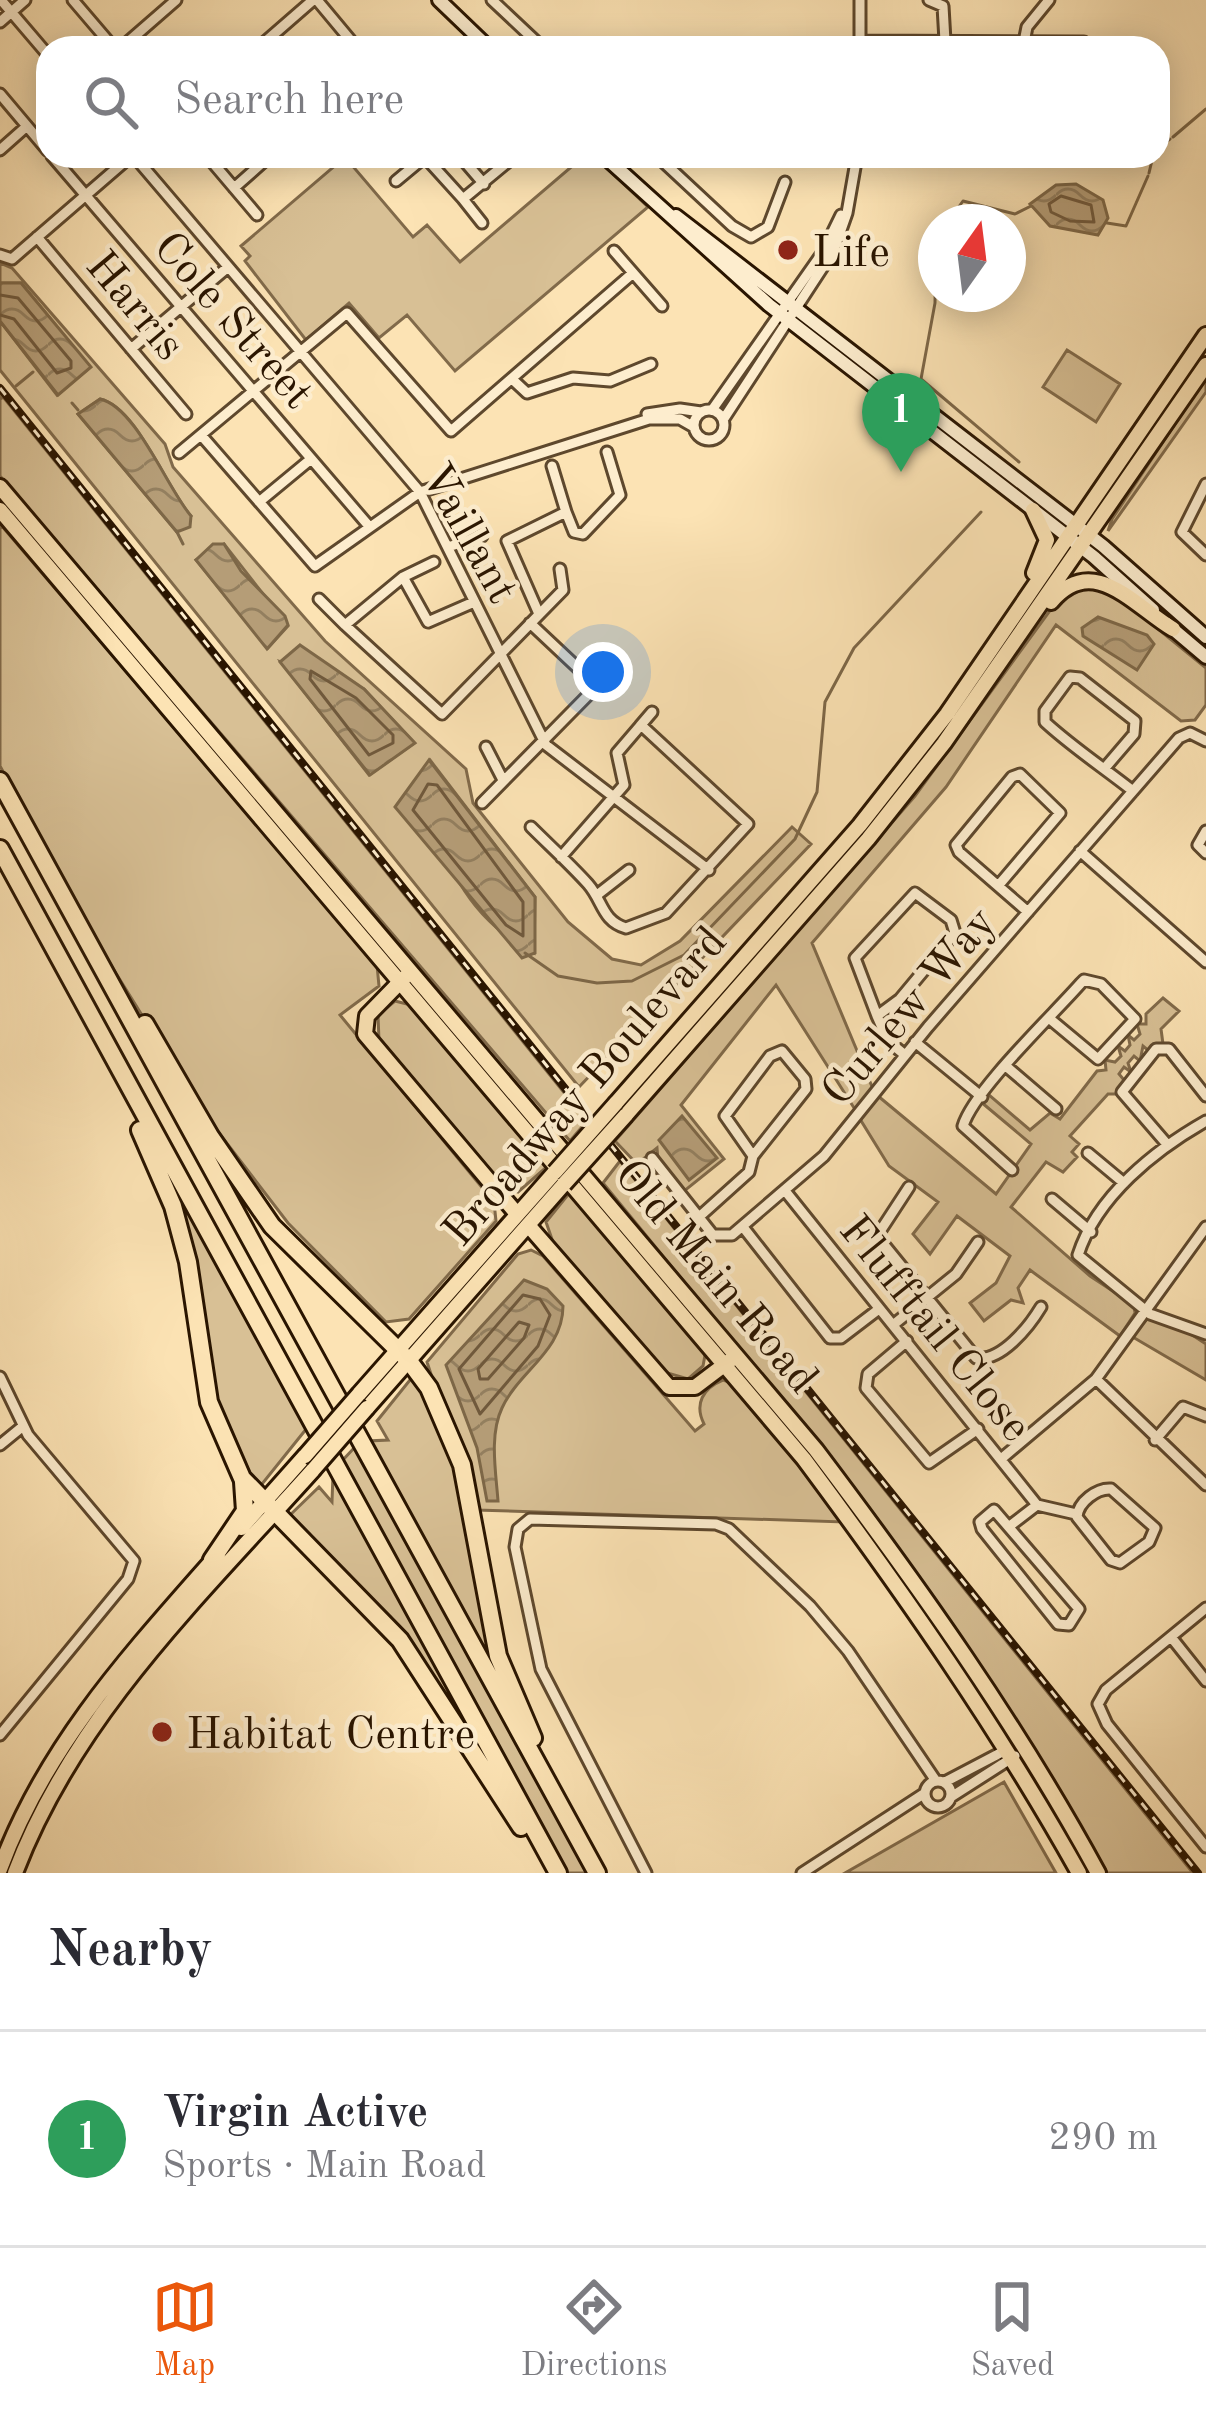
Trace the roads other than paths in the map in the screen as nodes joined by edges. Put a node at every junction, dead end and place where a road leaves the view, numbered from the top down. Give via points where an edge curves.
1 (1, 0) edge
2 (25, 0) edge
3 (73, 0) edge
4 (176, 0) edge
5 (315, 0) edge
6 (439, 0) edge
7 (492, 0) edge
8 (515, 0) edge
9 (860, 0) edge
10 (929, 0) edge
11 (1049, 0) edge
12 (504, 11) junction
13 (11, 12) junction
14 (0, 22) edge
15 (106, 36) edge
16 (132, 36) edge
17 (272, 36) edge
18 (347, 36) edge
19 (477, 36) edge
20 (530, 36) edge
21 (860, 36) edge
22 (945, 36) edge
23 (1025, 36) edge
24 (36, 41) edge
25 (0, 94) edge
26 (27, 126) junction
27 (36, 137) edge
28 (0, 150) edge
29 (63, 168) edge
30 (118, 168) edge
31 (142, 168) edge
32 (217, 168) edge
33 (256, 168) edge
34 (411, 168) edge
35 (435, 168) edge
36 (470, 168) edge
37 (502, 168) edge
38 (617, 168) edge
39 (672, 168) edge
40 (854, 168) edge
41 (396, 181) dead end
42 (785, 182) dead end
43 (484, 184) junction
44 (234, 188) junction
45 (86, 195) junction
46 (463, 200) junction
47 (257, 215) dead end
48 (482, 223) dead end
49 (37, 237) junction
50 (614, 251) dead end
51 (0, 256) edge
52 (227, 267) junction
53 (633, 273) junction
54 (662, 306) dead end
55 (180, 307) junction
56 (788, 312) junction
57 (1206, 335) edge
58 (131, 349) junction
59 (301, 351) junction
60 (651, 364) dead end
61 (1206, 365) edge
62 (512, 379) junction
63 (254, 391) junction
64 (706, 411) junction
65 (186, 414) dead end
66 (724, 420) junction
67 (631, 424) junction
68 (694, 427) junction
69 (201, 435) junction
70 (607, 452) dead end
71 (179, 453) dead end
72 (311, 459) junction
73 (552, 466) dead end
74 (1206, 484) edge
75 (0, 487) edge
76 (420, 492) junction
77 (259, 502) junction
78 (0, 510) edge
79 (1033, 510) junction
80 (566, 512) junction
81 (368, 525) junction
82 (482, 536) dead end
83 (1079, 536) junction
84 (448, 547) junction
85 (1206, 555) edge
86 (434, 562) dead end
87 (560, 569) dead end
88 (403, 577) junction
89 (319, 599) dead end
90 (474, 602) junction
91 (539, 614) junction
92 (530, 623) junction
93 (345, 626) junction
94 (1173, 629) junction
95 (1206, 637) edge
96 (500, 654) junction
97 (987, 656) junction
98 (1206, 657) edge
99 (1004, 662) junction
100 (608, 674) dead end
101 (598, 684) junction
102 (652, 712) dead end
103 (640, 726) junction
104 (542, 740) junction
105 (1206, 741) edge
106 (486, 746) dead end
107 (1105, 769) junction
108 (503, 781) junction
109 (0, 782) edge
110 (1133, 790) junction
111 (614, 798) junction
112 (482, 803) dead end
113 (531, 826) dead end
114 (1206, 831) edge
115 (0, 849) edge
116 (1080, 851) junction
117 (1206, 853) edge
118 (561, 857) junction
119 (629, 870) dead end
120 (710, 870) junction
121 (998, 886) junction
122 (597, 895) junction
123 (1028, 912) junction
124 (1206, 962) edge
125 (65, 970) junction
126 (407, 975) junction
127 (108, 976) junction
128 (877, 1016) junction
129 (1050, 1018) junction
130 (915, 1042) junction
131 (905, 1055) junction
132 (1007, 1067) junction
133 (1206, 1096) edge
134 (982, 1097) junction
135 (621, 1109) junction
136 (1056, 1109) dead end
137 (1206, 1120) edge
138 (1166, 1143) junction
139 (1088, 1153) dead end
140 (753, 1156) junction
141 (652, 1158) dead end
142 (1012, 1170) dead end
143 (1124, 1183) junction
144 (909, 1186) dead end
145 (786, 1192) junction
146 (1052, 1199) dead end
147 (698, 1216) junction
148 (523, 1220) junction
149 (743, 1227) junction
150 (1206, 1227) edge
151 (1091, 1232) junction
152 (978, 1242) dead end
153 (926, 1298) junction
154 (1041, 1307) dead end
155 (1145, 1307) junction
156 (880, 1309) junction
157 (893, 1325) junction
158 (1206, 1334) edge
159 (907, 1342) junction
160 (403, 1356) junction
161 (733, 1359) junction
162 (0, 1377) edge
163 (1096, 1378) junction
164 (1206, 1416) edge
165 (22, 1426) junction
166 (978, 1429) junction
167 (1155, 1440) junction
168 (0, 1445) edge
169 (1001, 1459) junction
170 (309, 1463) junction
171 (242, 1478) junction
172 (1206, 1485) edge
173 (1037, 1504) junction
174 (269, 1507) junction
175 (1076, 1514) junction
176 (1011, 1526) junction
177 (212, 1561) junction
178 (1206, 1608) edge
179 (1171, 1637) junction
180 (1206, 1681) edge
181 (0, 1735) edge
182 (1014, 1752) junction
183 (933, 1786) junction
184 (50, 1797) junction
185 (951, 1797) junction
186 (931, 1805) junction
187 (907, 1808) junction
188 (1206, 1847) edge
189 (0, 1869) edge
190 (596, 1870) edge
191 (15, 1873) edge
192 (25, 1873) edge
193 (554, 1873) edge
194 (646, 1873) edge
195 (802, 1873) edge
196 (1078, 1873) edge
197 (1098, 1873) edge

1 - 13 street
2 - 13 street
3 - 15 street
4 - 16 street
5 - 17 street
5 - 18 street
6 - 19 main road
7 - 12 street
8 - 12 street
9 - 21 street
10 - 22 street via 943,6
11 - 23 street
12 - 20 street
13 - 14 street
13 - 24 street
25 - 26 street, Cole Street
26 - 27 street, Cole Street
26 - 28 street
29 - 45 street, Cole Street
30 - 45 street
31 - 52 street, Vaillant
32 - 44 street
33 - 44 street
34 - 41 street
35 - 46 street
36 - 43 street
37 - 43 street
38 - 56 main road
39 - 42 street via 751,237 768,226
40 - 56 street via 834,250
43 - 46 street
44 - 47 street
45 - 49 street
45 - 55 street, Cole Street
46 - 48 street
49 - 51 street via 10,260
49 - 58 street, Harris
50 - 53 street
52 - 55 street
52 - 59 street, Vaillant
53 - 54 street
53 - 62 street
55 - 58 street
55 - 63 street, Cole Street
56 - 64 street
56 - 66 street
56 - 79 main road
56 - 83 main road
57 - 83 main road, Broadway Boulevard
58 - 65 street, Harris
59 - 62 street via 348,313 453,430
59 - 63 street
59 - 76 street, Vaillant
60 - 62 street via 610,381 573,378 527,393
61 - 83 main road, Broadway Boulevard
63 - 69 street
63 - 72 street, Cole Street
64 - 66 street
64 - 67 street via 670,409
64 - 68 street
66 - 68 street via 711,440
67 - 68 street via 660,418
67 - 76 street
69 - 71 street
69 - 77 street
70 - 80 street via 618,497 581,536
72 - 77 street
72 - 81 street, Cole Street
73 - 80 street
74 - 85 street via 1182,532
75 - 126 main road, Old Main Road
76 - 81 street
76 - 84 street, Vaillant
77 - 81 street via 317,566
78 - 126 main road, Old Main Road
79 - 83 main road
79 - 97 main road via 1046,530 1046,552
80 - 91 street via 506,544
82 - 84 street
83 - 94 main road
83 - 95 main road
83 - 97 main road, Broadway Boulevard
83 - 99 main road, Broadway Boulevard
84 - 90 street, Vaillant
86 - 88 street
87 - 91 street via 563,590
88 - 90 street via 428,622
88 - 93 street
89 - 93 street
90 - 96 street, Vaillant
91 - 92 street
92 - 96 street
92 - 101 street
93 - 96 street via 440,714
94 - 98 main road
94 - 99 main road via 1108,583 1084,579 1059,592
96 - 104 street, Vaillant
97 - 135 main road, Broadway Boulevard via 860,825
99 - 135 main road, Broadway Boulevard via 868,839
100 - 101 street
101 - 104 street
102 - 103 street
103 - 111 street via 616,752 626,781
103 - 120 street via 748,823
104 - 108 street
104 - 111 street, Vaillant
105 - 110 street, Curlew Way via 1182,736
106 - 108 street
107 - 107 street via 1044,719 1070,677 1136,721
107 - 110 street
108 - 112 street
109 - 127 highway
110 - 116 street, Curlew Way
111 - 118 street
111 - 120 street, Vaillant
113 - 118 street
114 - 117 street via 1198,842
115 - 125 highway
116 - 123 street, Curlew Way
116 - 124 street
118 - 122 street
119 - 122 street
120 - 122 street via 665,913 626,928 604,914
121 - 121 street via 956,842 1020,774 1060,813
121 - 123 street
123 - 130 street, Curlew Way
125 - 171 highway via 165,1184 188,1262 209,1402
125 - 193 highway
126 - 148 main road via 367,1016 365,1034
126 - 161 main road, Old Main Road
127 - 160 highway via 272,1226
127 - 190 highway
128 - 128 street via 856,955 906,897 919,894 955,933
128 - 131 street
129 - 129 street via 1088,979 1135,1019 1098,1059
129 - 132 street
130 - 131 street, Curlew Way
130 - 134 street
131 - 145 street, Curlew Way
132 - 134 street
132 - 136 street
133 - 138 street via 1168,1049 1152,1053 1122,1092
134 - 142 street via 963,1126
135 - 148 main road, Broadway Boulevard, bridge
137 - 138 street
138 - 143 street
139 - 143 street
140 - 140 street via 725,1116 782,1051 806,1089
140 - 147 street via 749,1172
141 - 147 street
143 - 151 street
144 - 153 street via 877,1236
145 - 149 street, Curlew Way
145 - 156 street, Flufftail Close
146 - 151 street
147 - 149 street via 722,1238
148 - 160 main road, Broadway Boulevard
148 - 161 main road via 669,1388 695,1387
149 - 156 street via 830,1337 841,1338
150 - 155 street
151 - 155 street via 1079,1258
152 - 153 street
153 - 154 street via 982,1361 1025,1330
153 - 157 street
155 - 158 street
155 - 163 street
156 - 157 street, Flufftail Close
157 - 159 street, Flufftail Close
159 - 166 street, Flufftail Close
159 - 166 street via 868,1375 869,1392 929,1462
160 - 170 main road, Broadway Boulevard, bridge via 367,1408
160 - 170 main road, Broadway Boulevard, bridge via 359,1394
160 - 190 highway via 429,1388 456,1447 498,1656
161 - 182 main road, Old Main Road
162 - 165 street
163 - 167 street
163 - 169 street
164 - 167 street via 1181,1408
165 - 168 street
165 - 181 street via 134,1562
166 - 169 street, Flufftail Close
167 - 172 street
169 - 173 street, Flufftail Close
170 - 174 main road, Broadway Boulevard
171 - 174 highway
171 - 177 highway via 245,1511
173 - 175 street
173 - 176 street
174 - 177 main road, Broadway Boulevard
174 - 184 main road, Broadway Boulevard via 125,1683
174 - 193 highway via 400,1640
175 - 175 street via 1111,1489 1155,1532 1117,1563
176 - 176 street via 1078,1609 1067,1627 980,1524 997,1510
177 - 189 main road, Broadway Boulevard via 66,1737
178 - 179 street
179 - 180 street
179 - 188 street via 1098,1704
182 - 183 street
182 - 185 street
182 - 196 main road, Old Main Road
182 - 197 main road, Old Main Road
183 - 185 street
183 - 186 street
183 - 187 street
183 - 194 street via 848,1651 729,1529 530,1520 518,1529 515,1547 539,1663
184 - 191 main road, Broadway Boulevard
184 - 192 main road
185 - 186 street
186 - 187 street
187 - 195 street

